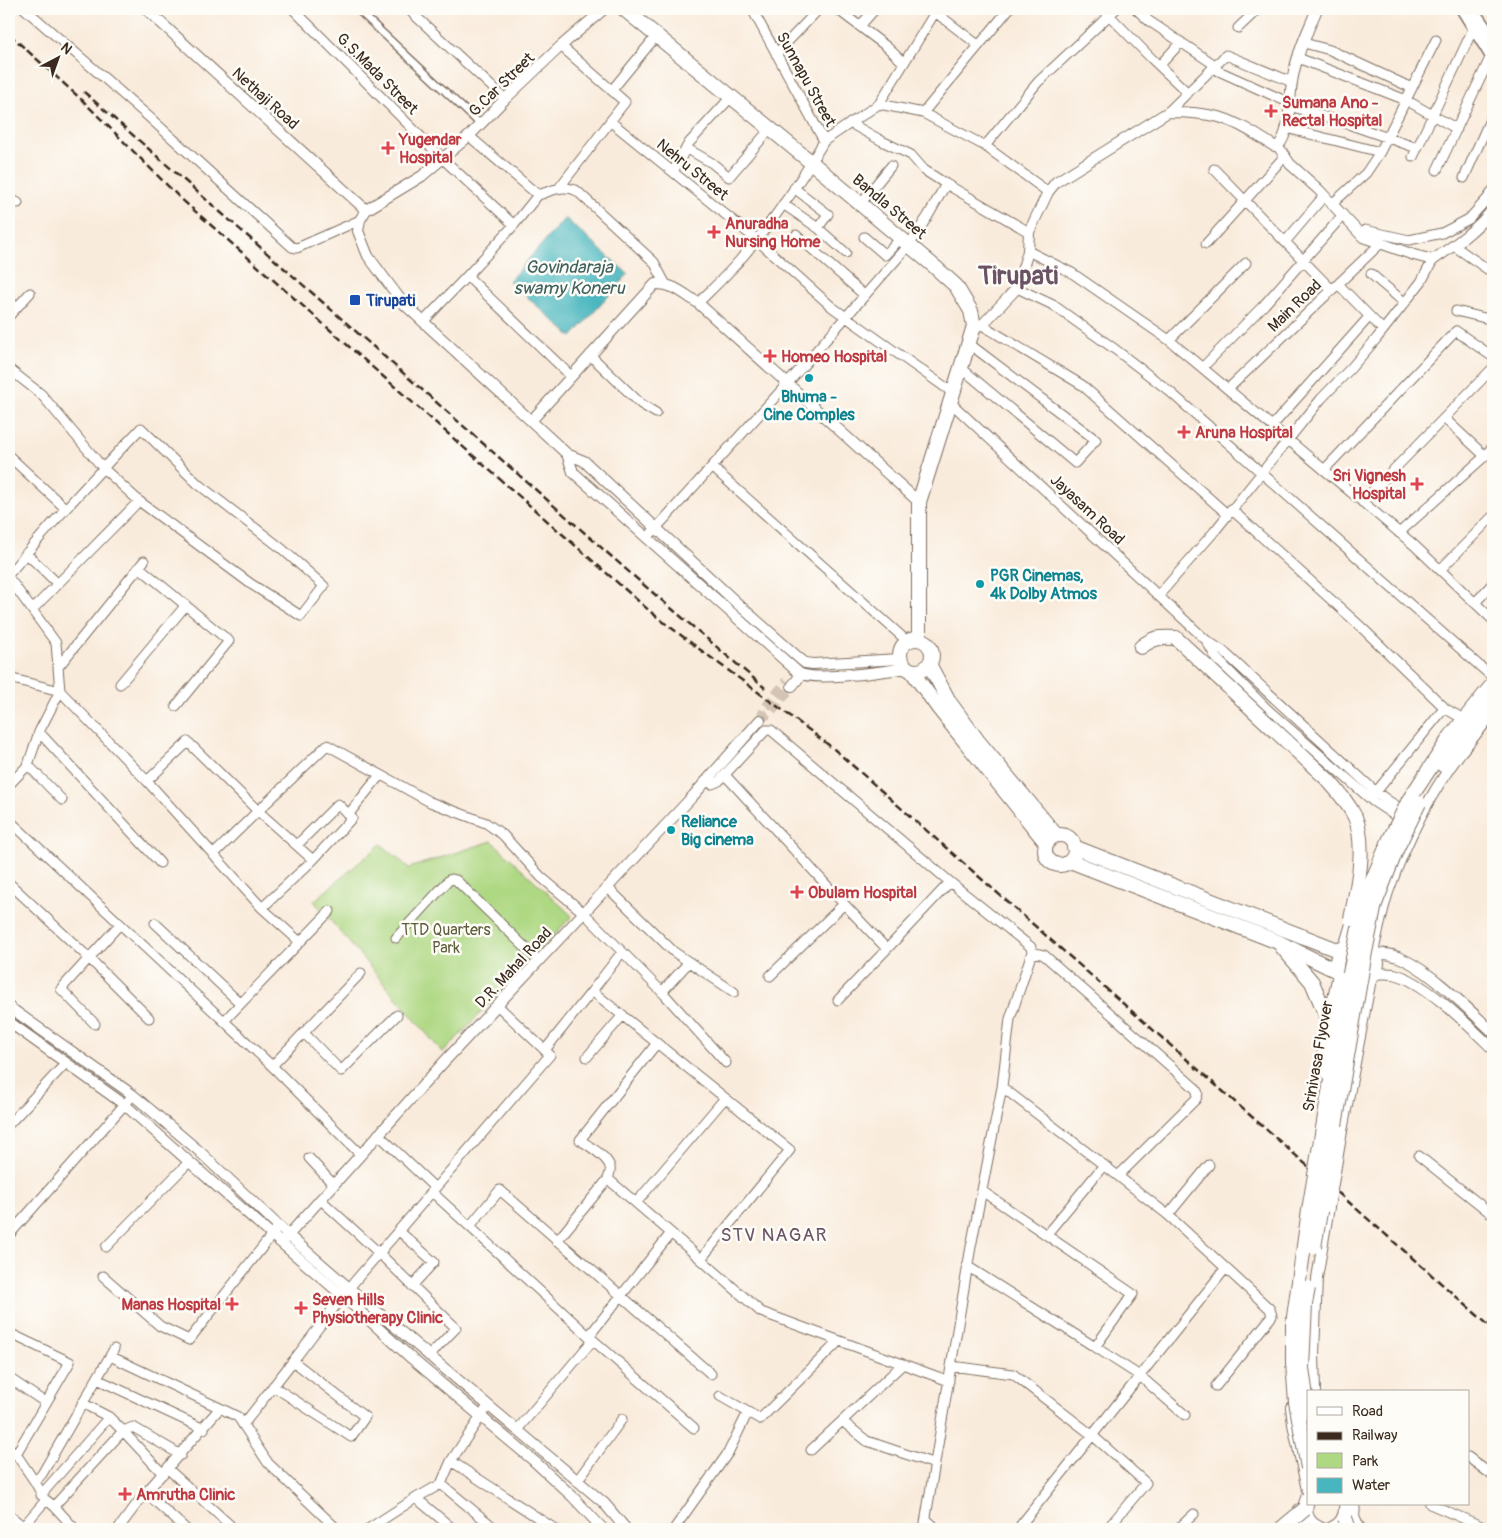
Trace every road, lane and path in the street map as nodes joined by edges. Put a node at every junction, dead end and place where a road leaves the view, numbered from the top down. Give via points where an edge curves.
1 (25, 9) edge
2 (146, 9) edge
3 (293, 9) edge
4 (357, 9) edge
5 (408, 9) edge
6 (604, 9) edge
7 (624, 9) edge
8 (752, 9) edge
9 (818, 9) edge
10 (837, 9) edge
11 (875, 9) edge
12 (1009, 9) edge
13 (1116, 9) edge
14 (1136, 9) edge
15 (1258, 9) edge
16 (1317, 9) edge
17 (1471, 9) edge
18 (936, 10) edge
19 (1105, 12) edge
20 (860, 26) junction
21 (1474, 27) junction
22 (1238, 28) dead end
23 (657, 35) junction
24 (1493, 39) edge
25 (1436, 40) dead end
26 (1181, 42) junction
27 (1304, 42) junction
28 (562, 46) junction
29 (978, 46) junction
30 (776, 54) junction
31 (1492, 57) edge
32 (1298, 58) junction
33 (904, 63) junction
34 (1160, 65) junction
35 (1214, 67) junction
36 (1292, 82) junction
37 (1412, 88) junction
38 (612, 90) junction
39 (1188, 92) junction
40 (730, 96) junction
41 (505, 99) junction
42 (1406, 100) junction
43 (879, 104) junction
44 (1290, 105) junction
45 (1168, 112) junction
46 (923, 113) junction
47 (1493, 113) edge
48 (1432, 115) junction
49 (610, 121) junction
50 (850, 123) junction
51 (480, 124) junction
52 (1286, 128) junction
53 (770, 129) junction
54 (1457, 129) junction
55 (469, 136) junction
56 (1388, 138) junction
57 (824, 141) junction
58 (985, 146) junction
59 (1278, 146) junction
60 (686, 148) junction
61 (1417, 148) junction
62 (1380, 152) junction
63 (1284, 156) junction
64 (1413, 157) dead end
65 (442, 158) junction
66 (812, 163) junction
67 (891, 166) dead end
68 (1214, 169) dead end
69 (1437, 170) dead end
70 (673, 172) junction
71 (1464, 178) dead end
72 (946, 184) junction
73 (559, 188) junction
74 (794, 188) junction
75 (1493, 190) edge
76 (1048, 192) junction
77 (538, 195) junction
78 (1324, 196) junction
79 (9, 198) edge
80 (1244, 200) junction
81 (18, 203) dead end
82 (783, 204) junction
83 (860, 204) junction
84 (1332, 204) junction
85 (1493, 208) edge
86 (366, 210) junction
87 (1343, 215) junction
88 (360, 220) junction
89 (514, 224) junction
90 (818, 228) junction
91 (1365, 230) dead end
92 (1029, 232) junction
93 (796, 235) dead end
94 (864, 237) dead end
95 (757, 240) junction
96 (905, 241) junction
97 (1285, 242) junction
98 (1381, 243) junction
99 (1206, 244) dead end
100 (1454, 246) junction
101 (1028, 251) junction
102 (846, 253) dead end
103 (1433, 260) junction
104 (1302, 261) junction
105 (1246, 262) dead end
106 (1371, 274) dead end
107 (1493, 274) edge
108 (467, 276) junction
109 (665, 283) junction
110 (1335, 287) junction
111 (1017, 288) junction
112 (30, 293) dead end
113 (864, 295) junction
114 (698, 303) junction
115 (1405, 303) junction
116 (1456, 311) dead end
117 (9, 316) edge
118 (845, 316) junction
119 (1369, 317) junction
120 (1493, 320) edge
121 (423, 322) junction
122 (978, 325) junction
123 (1383, 330) junction
124 (1169, 340) junction
125 (968, 343) junction
126 (590, 355) junction
127 (1493, 357) edge
128 (960, 367) junction
129 (1203, 367) junction
130 (1493, 368) edge
131 (9, 369) edge
132 (571, 376) junction
133 (788, 383) junction
134 (1228, 389) junction
135 (951, 397) junction
136 (656, 413) dead end
137 (1444, 418) junction
138 (531, 421) junction
139 (1272, 426) junction
140 (1288, 440) junction
141 (1490, 452) edge
142 (567, 454) junction
143 (9, 456) edge
144 (712, 467) junction
145 (103, 468) junction
146 (1324, 470) junction
147 (1262, 473) junction
148 (139, 501) junction
149 (919, 502) junction
150 (1362, 502) junction
151 (65, 508) junction
152 (1229, 512) junction
153 (1493, 516) edge
154 (656, 528) junction
155 (1399, 533) junction
156 (647, 538) junction
157 (26, 554) junction
158 (1440, 570) junction
159 (9, 574) edge
160 (9, 578) edge
161 (1493, 583) edge
162 (58, 584) junction
163 (1159, 594) junction
164 (1475, 603) junction
165 (186, 606) junction
166 (32, 610) junction
167 (1493, 620) edge
168 (913, 640) junction
169 (1206, 640) junction
170 (1141, 647) dead end
171 (929, 664) junction
172 (59, 666) junction
173 (906, 666) junction
174 (799, 673) junction
175 (9, 678) edge
176 (1493, 678) edge
177 (120, 684) dead end
178 (790, 684) tunnel mouth
179 (60, 691) junction
180 (1493, 700) edge
181 (176, 706) dead end
182 (1446, 709) junction
183 (1464, 711) junction
184 (1493, 714) edge
185 (760, 720) tunnel mouth
186 (39, 732) junction
187 (28, 764) junction
188 (380, 775) junction
189 (725, 775) junction
190 (147, 781) junction
191 (706, 781) junction
192 (9, 785) edge
193 (1376, 792) junction
194 (62, 800) dead end
195 (258, 811) junction
196 (1397, 812) junction
197 (348, 814) junction
198 (9, 820) edge
199 (1418, 823) junction
200 (1051, 839) junction
201 (296, 845) junction
202 (1072, 854) junction
203 (213, 855) junction
204 (313, 860) junction
205 (160, 863) dead end
206 (950, 882) junction
207 (9, 883) edge
208 (608, 888) junction
209 (844, 904) junction
210 (262, 908) junction
211 (330, 911) dead end
212 (584, 913) junction
213 (155, 923) dead end
214 (120, 924) junction
215 (396, 938) dead end
216 (300, 942) junction
217 (1278, 942) junction
218 (1342, 949) junction
219 (886, 950) junction
220 (622, 952) junction
221 (1032, 952) junction
222 (1374, 953) junction
223 (89, 958) junction
224 (539, 961) junction
225 (689, 962) junction
226 (360, 973) dead end
227 (1339, 974) junction
228 (770, 976) dead end
229 (1373, 976) junction
230 (592, 991) junction
231 (662, 992) junction
232 (734, 992) dead end
233 (838, 1000) dead end
234 (240, 1003) junction
235 (497, 1005) junction
236 (9, 1007) edge
237 (397, 1015) dead end
238 (623, 1015) junction
239 (149, 1018) dead end
240 (224, 1021) junction
241 (9, 1022) edge
242 (95, 1024) dead end
243 (1332, 1029) junction
244 (1493, 1032) edge
245 (304, 1033) junction
246 (657, 1043) junction
247 (1493, 1049) edge
248 (545, 1050) junction
249 (587, 1057) dead end
250 (66, 1063) junction
251 (726, 1063) dead end
252 (272, 1066) junction
253 (1331, 1078) junction
254 (1002, 1088) junction
255 (133, 1095) junction
256 (725, 1098) junction
257 (125, 1104) junction
258 (9, 1124) edge
259 (378, 1134) junction
260 (360, 1154) junction
261 (1419, 1156) dead end
262 (308, 1158) dead end
263 (189, 1162) junction
264 (1104, 1165) junction
265 (1209, 1165) dead end
266 (1118, 1176) junction
267 (608, 1179) junction
268 (333, 1184) junction
269 (434, 1190) junction
270 (982, 1191) junction
271 (320, 1199) junction
272 (636, 1203) junction
273 (1493, 1215) edge
274 (1168, 1216) junction
275 (279, 1226) junction
276 (470, 1226) junction
277 (399, 1231) junction
278 (671, 1233) junction
279 (9, 1235) edge
280 (272, 1235) junction
281 (288, 1235) junction
282 (1046, 1235) junction
283 (558, 1241) junction
284 (282, 1244) junction
285 (106, 1247) dead end
286 (379, 1253) junction
287 (701, 1259) junction
288 (967, 1266) junction
289 (1225, 1269) junction
290 (102, 1276) dead end
291 (412, 1286) junction
292 (346, 1292) junction
293 (620, 1295) junction
294 (9, 1333) edge
295 (591, 1338) junction
296 (839, 1341) junction
297 (1095, 1347) junction
298 (430, 1356) junction
299 (293, 1361) junction
300 (903, 1364) junction
301 (951, 1366) junction
302 (711, 1374) dead end
303 (1140, 1376) junction
304 (9, 1378) edge
305 (97, 1379) junction
306 (948, 1381) junction
307 (273, 1386) junction
308 (1216, 1386) dead end
309 (1316, 1390) edge
310 (720, 1396) dead end
311 (82, 1402) junction
312 (46, 1403) junction
313 (1307, 1404) edge
314 (488, 1406) junction
315 (220, 1408) junction
316 (748, 1412) junction
317 (1185, 1415) dead end
318 (108, 1417) junction
319 (480, 1417) junction
320 (622, 1419) dead end
321 (842, 1421) junction
322 (243, 1425) junction
323 (694, 1428) dead end
324 (204, 1429) junction
325 (517, 1430) junction
326 (123, 1431) junction
327 (1092, 1435) junction
328 (811, 1450) dead end
329 (12, 1451) edge
330 (180, 1455) junction
331 (1470, 1459) edge
332 (451, 1461) junction
333 (1307, 1462) edge
334 (935, 1464) junction
335 (166, 1471) junction
336 (1493, 1476) edge
337 (577, 1480) junction
338 (36, 1482) junction
339 (441, 1484) junction
340 (146, 1493) junction
341 (44, 1498) junction
342 (416, 1498) junction
343 (1305, 1499) edge
344 (54, 1506) junction
345 (1353, 1506) edge
346 (1435, 1506) edge
347 (1194, 1514) dead end
348 (9, 1515) edge
349 (926, 1519) junction
350 (1348, 1519) edge
351 (230, 1525) dead end
352 (492, 1526) dead end
353 (22, 1528) edge
354 (75, 1529) edge
355 (118, 1529) edge
356 (186, 1529) edge
357 (337, 1529) edge
358 (368, 1529) edge
359 (453, 1529) edge
360 (555, 1529) edge
361 (602, 1529) edge
362 (626, 1529) edge
363 (674, 1529) edge
364 (924, 1529) edge
365 (937, 1529) edge
366 (1020, 1529) edge
367 (1106, 1529) edge
368 (1178, 1529) edge
369 (1272, 1529) edge
370 (1281, 1529) edge
371 (1311, 1529) edge
372 (1332, 1529) edge
373 (1360, 1529) edge
374 (1488, 1529) edge

1 - 88 street via 292,247 297,248
2 - 86 street, Nethaji Road
3 - 65 street, G.S.Mada Street
4 - 51 street
5 - 41 street
6 - 28 street, G.Car Street
7 - 23 main road, Bandla Street
8 - 30 street, Sunnapu Street
9 - 30 street
10 - 20 street
11 - 20 street
12 - 29 street
13 - 19 street
14 - 26 street
15 - 22 street
16 - 27 street
17 - 21 main road
17 - 24 main road
18 - 29 street
18 - 33 street
19 - 34 street
19 - 58 street via 1038,82
20 - 33 street
21 - 31 main road
21 - 48 street
23 - 38 street
23 - 40 main road, Bandla Street
25 - 37 street
26 - 34 street
26 - 35 street
27 - 32 street
27 - 37 street via 1330,50
28 - 38 street
28 - 41 street, G.Car Street
29 - 46 street
30 - 57 street, Sunnapu Street
31 - 54 street
32 - 36 street
32 - 42 street
33 - 43 street
34 - 39 street
35 - 36 street via 1226,55
35 - 39 street
35 - 44 street
36 - 44 street
37 - 42 street
38 - 49 street via 625,102
39 - 45 street
40 - 53 main road, Bandla Street
40 - 60 street
41 - 51 street, G.Car Street
42 - 48 street
42 - 56 street
43 - 46 street
43 - 50 street
44 - 52 street
44 - 56 street
45 - 59 street via 1218,117
45 - 76 street via 1056,182
46 - 58 street
47 - 71 street
48 - 54 street
48 - 61 street
49 - 70 street, Nehru Street
49 - 73 street
50 - 57 street
50 - 72 street via 912,155 924,170
51 - 55 street, G.Car Street
52 - 59 street
52 - 62 street
53 - 60 street via 729,177
53 - 66 main road, Bandla Street
54 - 69 street
55 - 65 street, G.Car Street
55 - 77 street
56 - 61 street
56 - 62 street
57 - 66 street, Sunnapu Street
58 - 76 street
59 - 63 street
60 - 70 street
61 - 64 street
62 - 84 street via 1366,173
63 - 78 street
63 - 80 street
65 - 86 street, G.Car Street via 422,176
65 - 89 street, G.S.Mada Street
66 - 74 street, Sunnapu Street
66 - 83 main road, Bandla Street
67 - 83 street
68 - 80 street
70 - 95 street, Nehru Street
72 - 92 street
72 - 96 street via 928,216
73 - 77 street
73 - 109 street via 570,187 577,191 654,262
74 - 82 street, Sunnapu Street
74 - 90 street via 828,214
75 - 91 street via 1469,219 1442,232 1409,240
76 - 92 street
77 - 89 street
78 - 84 street
78 - 97 street
79 - 81 street
80 - 97 street
80 - 99 street
82 - 90 street
82 - 95 street, Sunnapu Street
83 - 96 main road, Bandla Street
84 - 87 street
85 - 100 street
86 - 88 street
87 - 98 street via 1363,237
87 - 104 street
88 - 121 street via 358,231 368,256 402,303
89 - 108 street
90 - 102 street
92 - 101 street
93 - 113 street
94 - 96 street via 885,255
95 - 114 street, Sunnapu Street
95 - 118 street, Nehru Street
96 - 113 street
96 - 122 main road, Bandla Street via 956,286
97 - 104 street
98 - 103 street
98 - 110 street, Main Road
100 - 103 street
100 - 107 street
101 - 111 street
101 - 124 street via 1072,273
103 - 115 street
104 - 110 street
104 - 129 street
105 - 124 street
106 - 115 street
108 - 121 street
108 - 132 street
109 - 114 street
109 - 126 street via 655,284
110 - 119 street
110 - 134 street, Main Road
111 - 122 street
111 - 147 street via 1053,305 1123,356 1168,390
112 - 117 street
113 - 118 street
114 - 133 street
115 - 123 street
116 - 120 street
118 - 133 street
118 - 135 street, Jayasam Road
119 - 123 street
119 - 139 street
121 - 138 street
122 - 125 main road
122 - 152 street via 1082,384
123 - 140 street
124 - 129 street
125 - 128 main road
125 - 128 street via 1096,440 1075,463
126 - 132 street
126 - 136 street via 641,404
127 - 146 street via 1456,330
128 - 135 main road
129 - 134 street
130 - 137 street
131 - 145 street via 41,394
132 - 138 street
133 - 144 street
133 - 149 street
134 - 139 street
135 - 149 main road
135 - 163 street, Jayasam Road
137 - 141 street
137 - 150 street
138 - 142 street
139 - 140 street
140 - 146 street
140 - 147 street
141 - 155 street
142 - 154 street via 584,460
142 - 156 street via 573,472
143 - 151 street
144 - 154 street
144 - 168 street
145 - 148 street
145 - 148 street via 141,428 198,484 324,586 301,616 251,584
145 - 151 street
146 - 150 street
147 - 152 street
147 - 176 street
148 - 162 street
149 - 168 main road
150 - 155 street
151 - 157 street
152 - 163 street
152 - 182 street via 1359,625
153 - 158 street
154 - 156 street
154 - 173 street via 806,663
155 - 158 street
156 - 174 street
157 - 159 street
157 - 162 street
158 - 164 street
160 - 166 street
161 - 164 street
162 - 166 street
163 - 169 street, Jayasam Road
164 - 167 street
165 - 172 street via 142,564
165 - 177 street
165 - 181 street via 229,641
166 - 172 street via 56,643
168 - 171 main road via 926,642 931,649
168 - 173 main road via 901,647
169 - 193 street, Jayasam Road via 1224,651
169 - 196 street, Jayasam Road via 1217,659 1268,710 1374,802
170 - 253 main road, bridge via 1159,637 1176,638 1327,779 1346,801 1355,818 1361,861 1322,1065
171 - 173 main road via 923,670 915,671
171 - 200 main road via 950,703
172 - 179 street
173 - 174 street via 843,675
173 - 200 main road
174 - 178 street
175 - 179 street
176 - 183 main road
176 - 253 main road, Srinivasa Flyover, bridge via 1409,800 1365,898
179 - 186 street
179 - 190 street
180 - 313 main road, Srinivasa Flyover, bridge via 1444,763 1419,803 1375,904 1364,952 1306,1304 1302,1368
182 - 183 street
182 - 193 street
183 - 196 street via 1422,769
184 - 199 street via 1460,754
185 - 191 street, D.R. Mahal Road
186 - 187 street
186 - 205 street
187 - 192 street
187 - 194 street
188 - 195 street via 326,745
188 - 197 street
188 - 212 street via 430,802 494,828 548,884
189 - 191 street via 712,784
189 - 206 street via 766,730 771,730
189 - 209 street
190 - 195 street via 188,742
190 - 203 street
191 - 208 street, D.R. Mahal Road
193 - 196 street, Jayasam Road
195 - 201 street
195 - 203 street
196 - 199 street, Jayasam Road
196 - 218 street via 1359,897
197 - 201 street via 338,804
197 - 204 street via 352,818
198 - 214 street
199 - 222 street via 1388,894
200 - 202 main road via 1067,838 1072,842
200 - 202 main road via 1046,855 1053,863 1064,864
201 - 204 street
202 - 217 main road
202 - 218 main road
203 - 210 street
204 - 210 street
206 - 219 street
206 - 221 street via 1029,945
207 - 223 street
208 - 212 street, D.R. Mahal Road
208 - 225 street via 674,952
209 - 219 street
209 - 228 street
210 - 216 street
211 - 216 street
212 - 220 street
212 - 224 street, D.R. Mahal Road
213 - 234 street
214 - 223 street
214 - 240 street
215 - 224 street via 452,879
216 - 234 street
217 - 227 main road
217 - 243 main road via 1312,982
218 - 222 main road via 1357,943 1366,945
218 - 227 main road via 1335,962
219 - 233 street
220 - 230 street
220 - 231 street
221 - 254 street via 1010,1019
221 - 266 street via 1044,955 1198,1093 1196,1099
222 - 229 main road via 1377,967
222 - 244 street via 1396,956 1412,964
223 - 239 street
223 - 242 street via 61,989
224 - 235 street, D.R. Mahal Road
225 - 231 street
225 - 232 street
226 - 245 street
227 - 229 main road via 1346,982 1359,984
227 - 243 street
229 - 247 street via 1395,974 1422,986
229 - 309 street, bridge via 1317,1278
230 - 238 street
230 - 248 street
231 - 251 street
234 - 240 street
235 - 248 street
235 - 259 street, D.R. Mahal Road
236 - 255 street
237 - 245 street via 341,1071
238 - 246 street
238 - 249 street
240 - 252 street
241 - 250 street
243 - 343 street via 1288,1319 1293,1424
245 - 252 street
246 - 256 street
246 - 267 street via 580,1140 605,1160 610,1167
248 - 269 street via 550,1055
250 - 257 street
250 - 258 street
252 - 260 street
253 - 333 main road, Srinivasa Flyover, bridge via 1294,1324 1296,1402
254 - 264 street
254 - 270 street
255 - 257 street
255 - 275 street
256 - 272 street
256 - 287 street via 790,1150
257 - 263 street
257 - 279 street
259 - 260 street, D.R. Mahal Road
259 - 269 street
260 - 268 street, D.R. Mahal Road
261 - 273 street
262 - 268 street
263 - 280 street
263 - 285 street
264 - 266 street
264 - 282 street
265 - 274 street
266 - 274 street
267 - 272 street
267 - 283 street
268 - 271 street, D.R. Mahal Road
269 - 276 street
269 - 277 street
270 - 282 street
270 - 288 street
271 - 281 street, D.R. Mahal Road
271 - 286 street
272 - 278 street
274 - 289 street
275 - 280 street
275 - 281 street
276 - 283 street via 500,1190
276 - 295 street
277 - 286 street
277 - 291 street via 434,1262
278 - 287 street
278 - 293 street
280 - 284 street
280 - 290 street via 189,1340 160,1326
281 - 284 street, D.R. Mahal Road
281 - 292 street
282 - 297 street via 1133,1294
283 - 293 street
284 - 292 street
286 - 291 street
286 - 292 street
287 - 296 street via 761,1312
288 - 297 street
288 - 301 street
289 - 303 street
289 - 308 street via 1270,1309 1272,1316
291 - 298 street via 456,1328
292 - 298 street
292 - 299 street
292 - 319 street via 411,1358
293 - 295 street
293 - 302 street
294 - 312 street via 70,1362
295 - 323 street
295 - 325 street
296 - 300 street
296 - 316 street via 760,1419
297 - 303 street
298 - 314 street
299 - 307 street
299 - 307 street via 366,1417 351,1437
300 - 306 street
300 - 321 street
301 - 306 street
301 - 327 street via 1013,1374
303 - 317 street
303 - 327 street
304 - 312 street
305 - 311 street
305 - 315 street via 112,1352
305 - 324 street
306 - 334 street
307 - 322 street
310 - 316 street
311 - 318 street
311 - 338 street
312 - 329 street
314 - 319 street
314 - 325 street
315 - 322 street via 238,1417
315 - 324 street
316 - 363 street via 728,1453
318 - 326 street
318 - 341 street
319 - 332 street
319 - 361 street via 534,1461
320 - 337 street
321 - 328 street
321 - 334 street via 867,1441
322 - 357 street via 268,1463
324 - 330 street
325 - 337 street
326 - 330 street via 133,1427
326 - 335 street
326 - 344 street
327 - 366 street
327 - 367 street via 1146,1483
329 - 338 street
330 - 335 street
331 - 336 street
332 - 339 street
332 - 360 street
334 - 349 street
335 - 340 street
335 - 351 street
337 - 362 street via 604,1503
338 - 341 street
339 - 342 street
339 - 352 street
340 - 355 street
340 - 356 street
341 - 344 street
341 - 353 street
342 - 358 street
342 - 359 street
343 - 369 street
343 - 370 main road, bridge
343 - 371 main road via 1306,1518
344 - 354 street
345 - 350 street
346 - 374 street
347 - 368 street
348 - 353 street
349 - 364 street
349 - 365 street
350 - 372 main road
350 - 373 street

